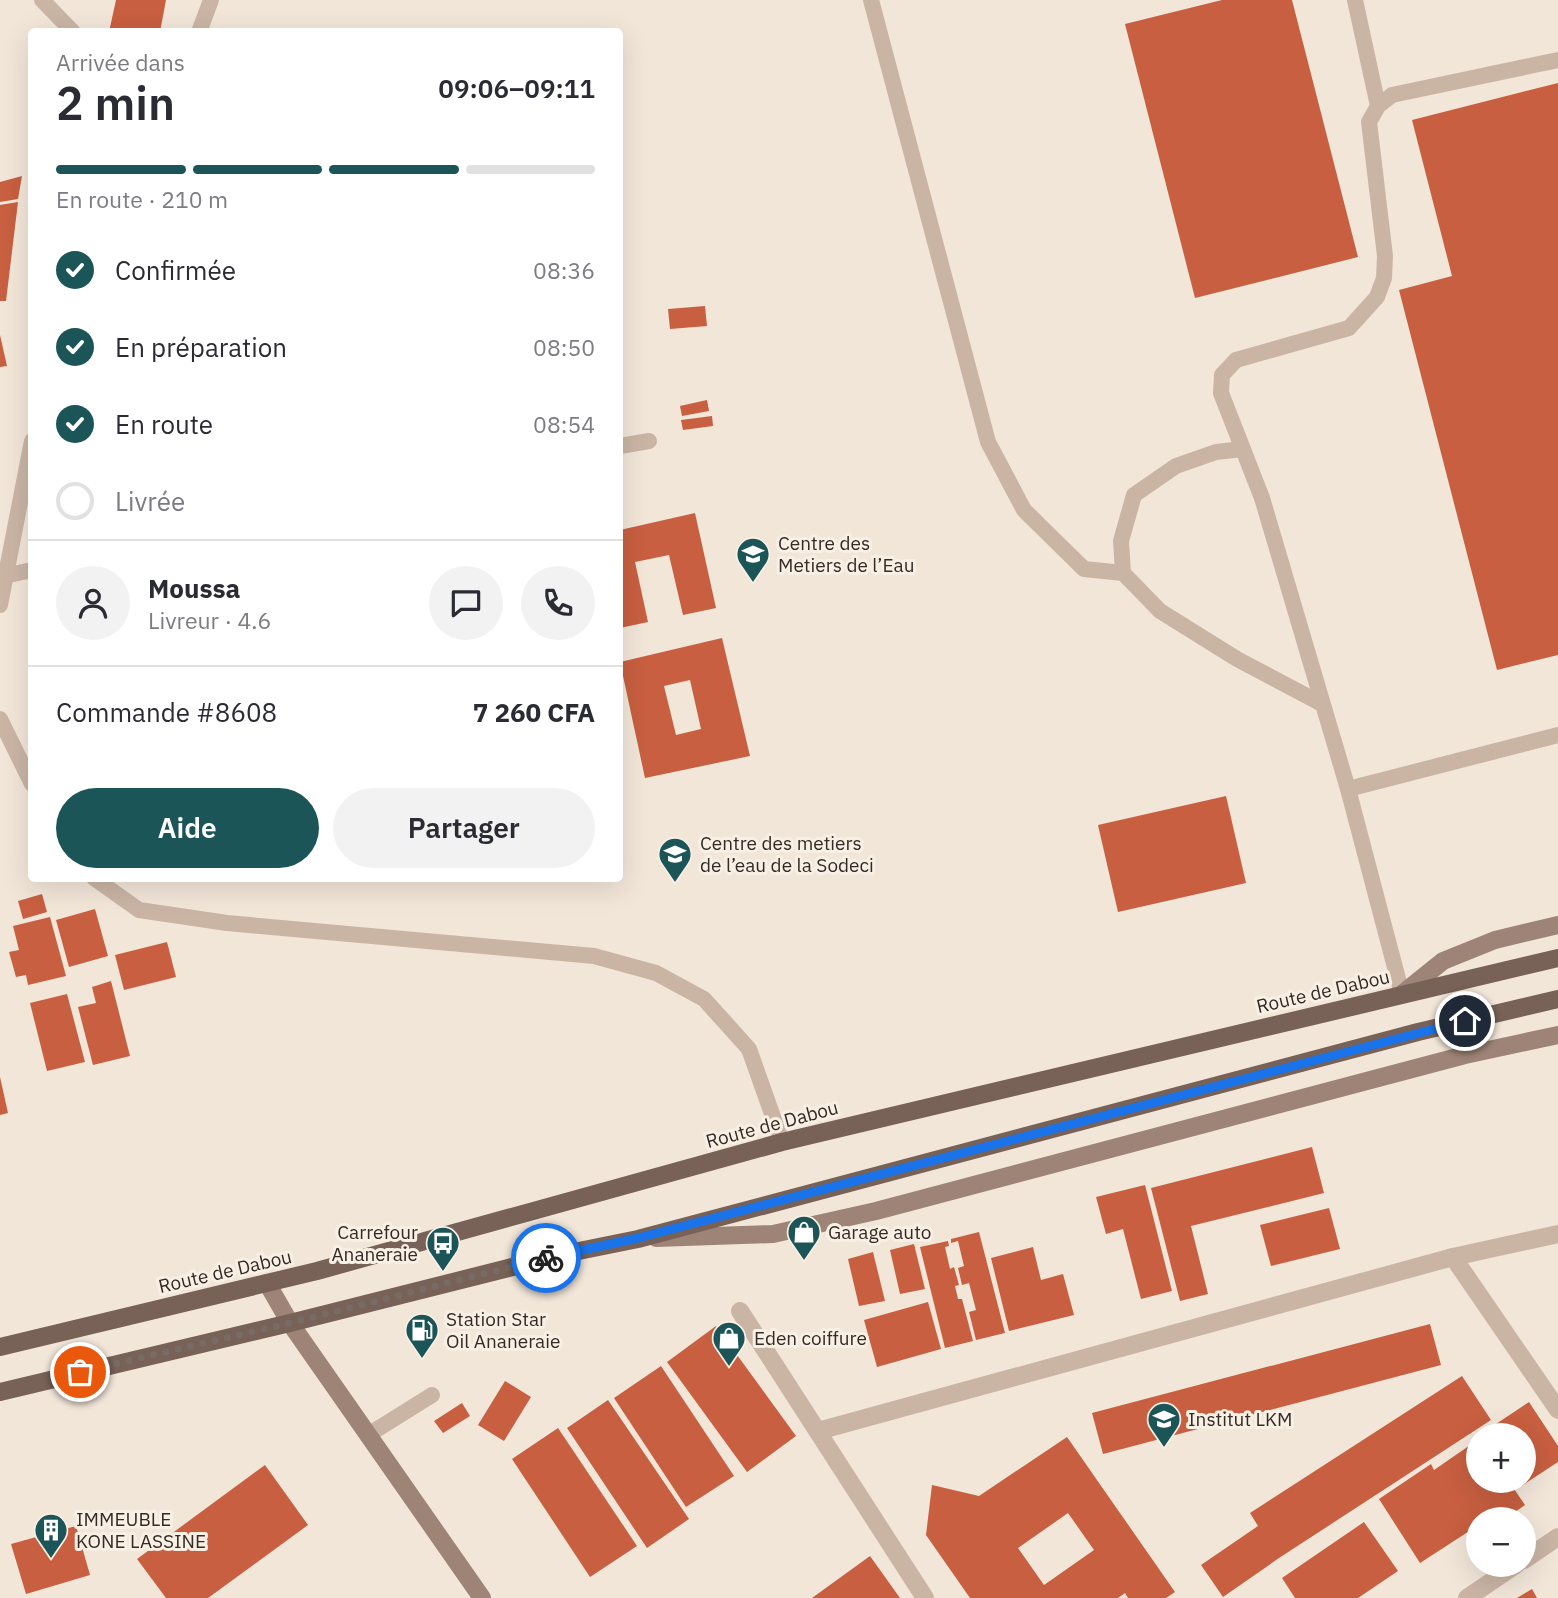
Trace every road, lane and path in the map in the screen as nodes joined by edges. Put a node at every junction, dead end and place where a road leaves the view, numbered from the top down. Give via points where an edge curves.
1 (42, 0) edge
2 (211, 0) edge
3 (871, 0) edge
4 (1355, 0) edge
5 (69, 28) edge
6 (200, 28) edge
7 (1558, 60) edge
8 (1378, 106) junction
9 (649, 440) dead end
10 (623, 445) edge
11 (1243, 449) junction
12 (28, 460) edge
13 (28, 571) edge
14 (1123, 573) junction
15 (5, 576) junction
16 (0, 605) edge
17 (1322, 704) junction
18 (0, 719) edge
19 (1558, 735) edge
20 (28, 775) edge
21 (1348, 789) junction
22 (100, 882) edge
23 (1558, 925) edge
24 (1558, 958) edge
25 (1402, 994) junction
26 (1558, 999) edge
27 (1558, 1035) edge
28 (782, 1142) junction
29 (1558, 1234) edge
30 (638, 1238) junction
31 (1453, 1257) junction
32 (267, 1283) junction
33 (740, 1311) dead end
34 (290, 1323) junction
35 (0, 1347) edge
36 (0, 1392) edge
37 (432, 1395) dead end
38 (1558, 1410) edge
39 (818, 1431) junction
40 (368, 1435) junction
41 (1558, 1537) edge
42 (1536, 1551) edge
43 (1498, 1577) edge
44 (482, 1598) edge
45 (925, 1598) edge
46 (1467, 1598) edge

1 - 5 lane
2 - 6 lane
3 - 14 lane via 988,442 1024,510 1084,569
4 - 8 lane
7 - 8 lane via 1392,95
8 - 11 lane via 1369,122 1385,256 1377,297 1349,328 1236,360 1222,375 1221,393
9 - 10 lane
11 - 14 lane via 1216,452 1176,466 1133,495 1121,541
11 - 17 lane via 1262,498
12 - 15 lane
13 - 15 lane
14 - 17 lane via 1160,611
15 - 16 lane
17 - 21 lane
18 - 20 lane
19 - 21 lane
21 - 25 lane
22 - 28 lane via 139,909 227,923 594,956 656,973 704,999 749,1049
23 - 25 street via 1495,940 1443,961
24 - 25 main road, Route de Dabou
25 - 28 main road, Route de Dabou
26 - 30 main road
27 - 30 street via 773,1234
28 - 32 main road, Route de Dabou
29 - 31 street
30 - 34 main road
31 - 38 street
31 - 39 street
32 - 34 street
32 - 35 main road, Route de Dabou
33 - 39 street
34 - 36 main road
34 - 40 street
37 - 40 lane
39 - 45 street
40 - 44 street
41 - 42 street
43 - 46 street

